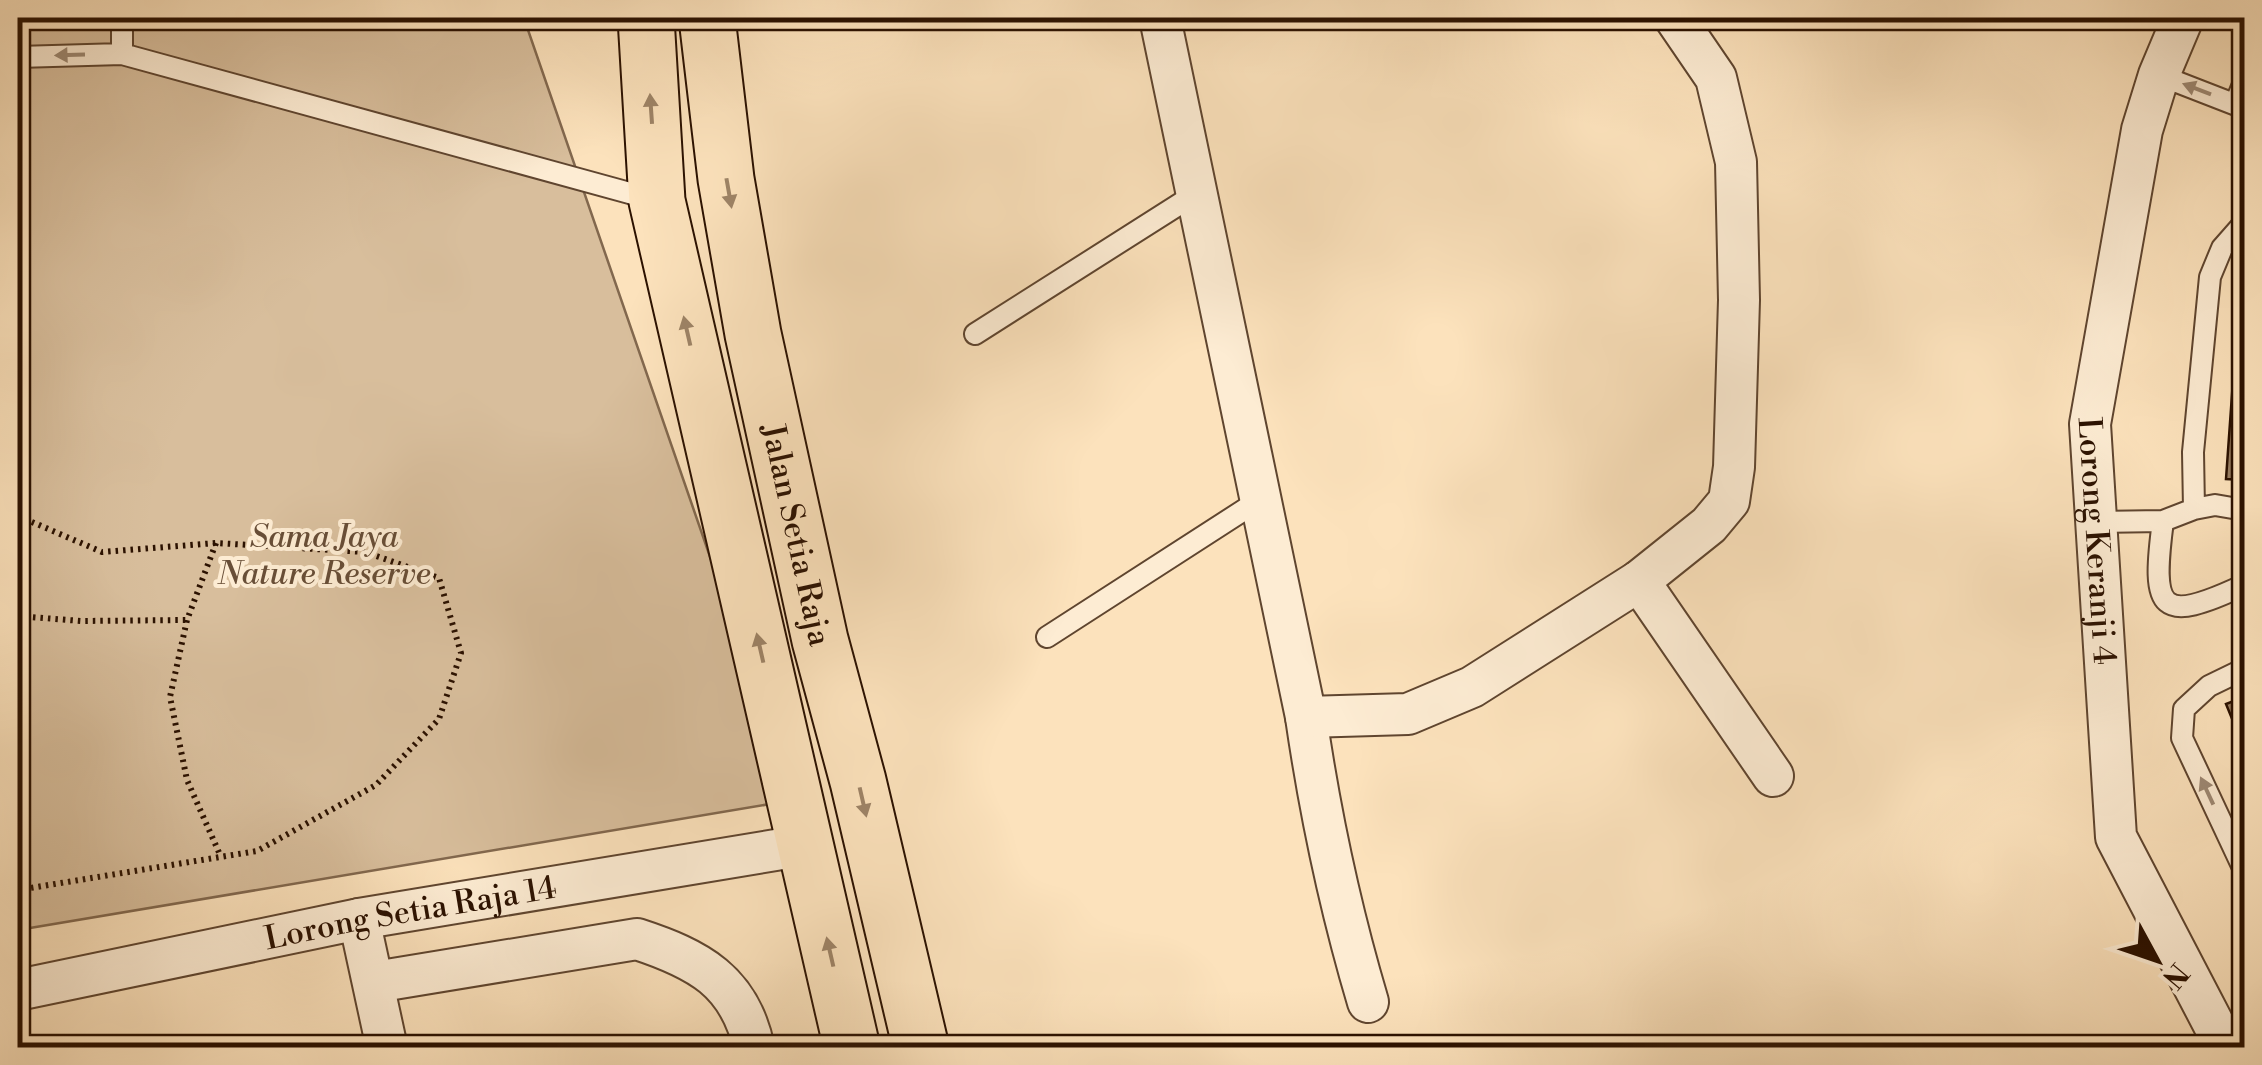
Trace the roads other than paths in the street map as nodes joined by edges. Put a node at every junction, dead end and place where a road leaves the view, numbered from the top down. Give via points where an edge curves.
1 (122, 18) edge
2 (646, 18) edge
3 (1160, 18) edge
4 (1675, 18) edge
5 (2183, 18) edge
6 (707, 22) edge
7 (122, 54) junction
8 (18, 57) edge
9 (2159, 75) junction
10 (2244, 82) edge
11 (2240, 106) edge
12 (1197, 193) junction
13 (657, 201) junction
14 (2244, 223) edge
15 (975, 334) dead end
16 (1261, 499) junction
17 (2194, 509) junction
18 (2244, 510) edge
19 (2163, 521) junction
20 (2096, 522) junction
21 (1639, 581) junction
22 (2244, 585) edge
23 (1046, 637) dead end
24 (820, 640) junction
25 (2244, 669) edge
26 (1306, 716) junction
27 (1773, 776) dead end
28 (806, 845) junction
29 (2244, 870) edge
30 (359, 920) junction
31 (375, 982) junction
32 (18, 990) edge
33 (1368, 1002) dead end
34 (387, 1048) edge
35 (754, 1048) edge
36 (852, 1048) edge
37 (922, 1048) edge
38 (2226, 1048) edge

1 - 7 lane
13 -> 2 highway, Jalan Setia Raja
3 - 12 street
4 - 21 street via 1716,78 1736,162 1734,467 1729,501 1709,525
5 - 9 street, Lorong Keranji 4
6 - 13 highway via 686,64 689,166 678,186
6 -> 24 highway, Jalan Setia Raja via 753,334
7 -> 8 lane
7 - 13 lane
11 -> 9 lane
9 - 20 street, Lorong Keranji 4 via 2142,130 2090,424
10 - 11 lane
12 - 15 lane
12 - 16 street
28 -> 13 highway, Jalan Setia Raja
14 - 17 lane via 2222,248 2210,277
16 - 23 lane
16 - 26 street
17 - 18 lane
17 - 19 lane
19 - 20 lane
19 - 22 lane via 2158,588 2164,600 2188,608
20 - 38 street, Lorong Keranji 4 via 2116,837
21 - 26 street via 1472,688 1408,714
21 - 27 street
24 - 28 highway via 806,660 803,685 830,821 820,840
24 -> 37 highway, Jalan Setia Raja
29 -> 25 lane via 2182,738 2184,708
26 - 33 street
28 - 30 street, Lorong Setia Raja 14
36 -> 28 highway, Jalan Setia Raja
30 - 31 street
30 - 32 street, Lorong Setia Raja 14
31 - 34 street
31 - 35 street via 637,939 679,953 724,982 748,1019

